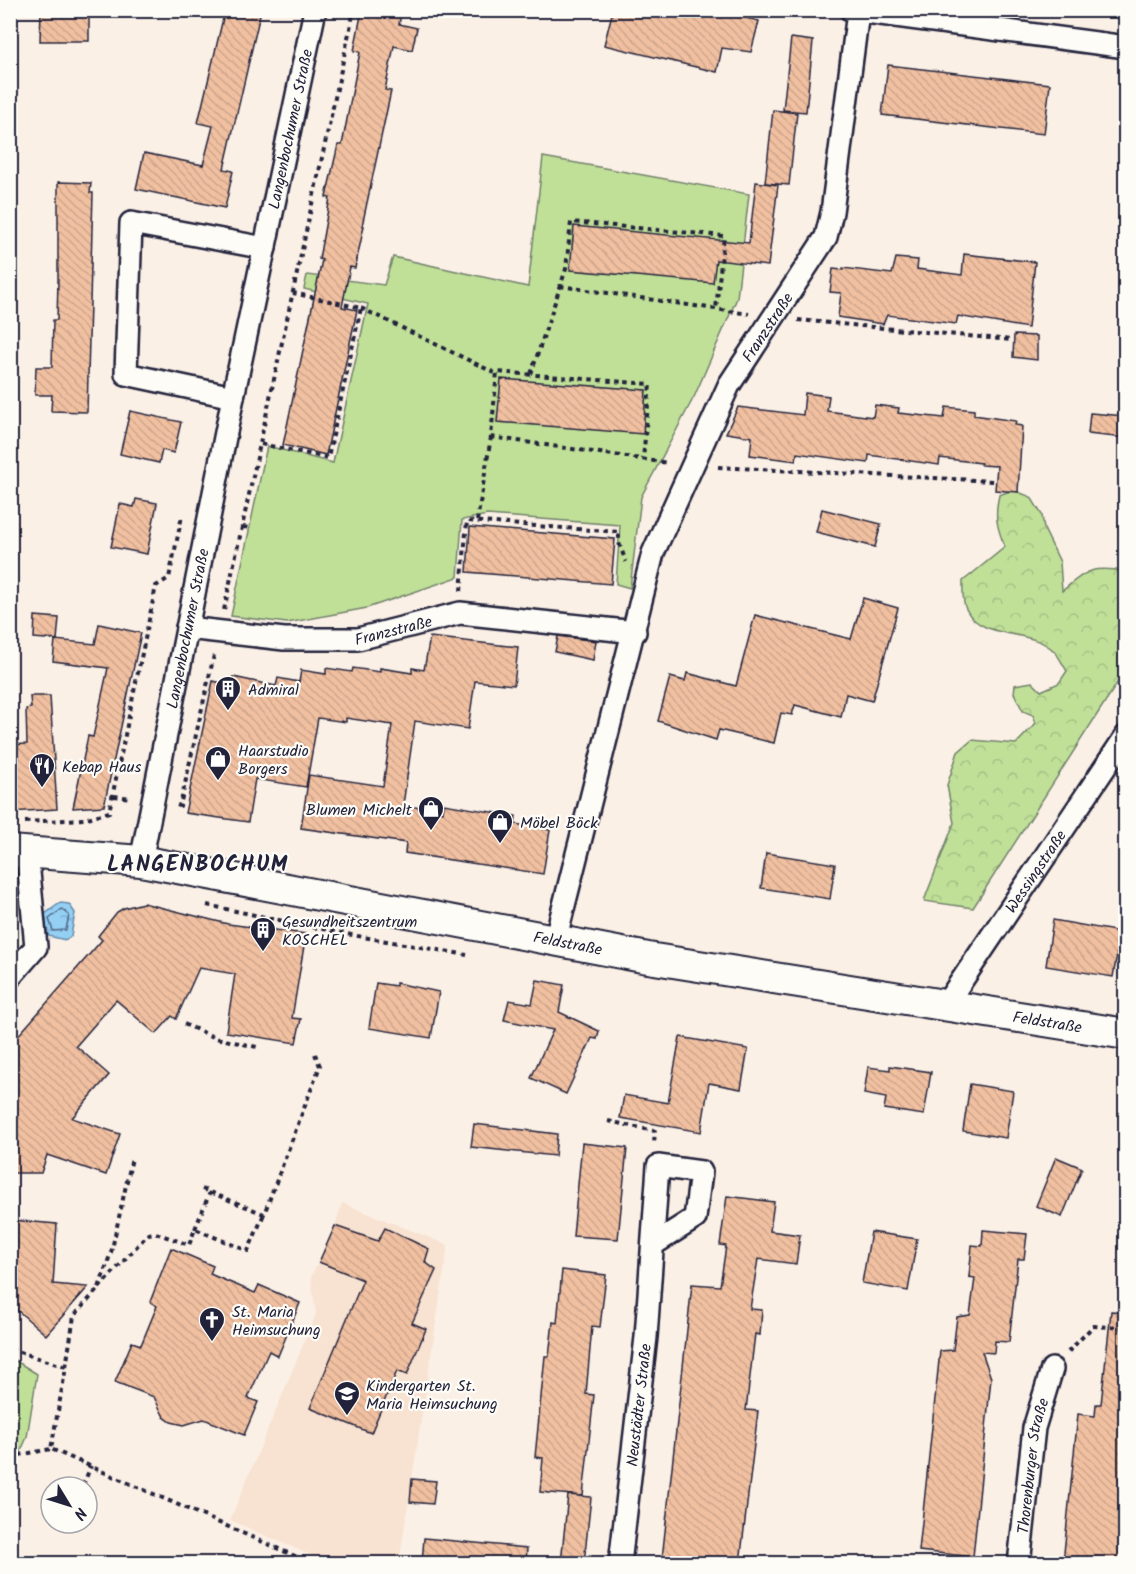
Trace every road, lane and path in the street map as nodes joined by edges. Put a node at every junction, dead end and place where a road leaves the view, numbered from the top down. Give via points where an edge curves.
1 (315, 10) edge
2 (354, 10) edge
3 (854, 11) edge
4 (1125, 47) edge
5 (264, 248) junction
6 (293, 293) junction
7 (361, 308) junction
8 (716, 309) dead end
9 (496, 374) junction
10 (531, 374) junction
11 (233, 398) junction
12 (491, 437) junction
13 (261, 444) junction
14 (643, 459) junction
15 (690, 466) junction
16 (993, 481) dead end
17 (183, 515) dead end
18 (477, 521) junction
19 (243, 526) junction
20 (250, 528) dead end
21 (642, 601) junction
22 (460, 613) junction
23 (187, 628) junction
24 (219, 632) junction
25 (635, 632) junction
26 (1125, 736) edge
27 (114, 796) junction
28 (153, 801) junction
29 (17, 822) dead end
30 (19, 851) edge
31 (141, 861) junction
32 (555, 941) junction
33 (10, 977) edge
34 (946, 1004) junction
35 (184, 1024) dead end
36 (1125, 1034) edge
37 (257, 1047) dead end
38 (315, 1054) dead end
39 (608, 1121) dead end
40 (132, 1158) dead end
41 (657, 1166) junction
42 (202, 1189) dead end
43 (210, 1192) junction
44 (264, 1214) junction
45 (195, 1229) junction
46 (654, 1244) junction
47 (99, 1287) junction
48 (1125, 1328) edge
49 (10, 1349) edge
50 (66, 1367) junction
51 (1052, 1369) joint
52 (51, 1449) junction
53 (19, 1455) dead end
54 (90, 1466) junction
55 (87, 1475) edge
56 (293, 1555) junction
57 (290, 1563) edge
58 (313, 1563) edge
59 (620, 1563) edge
60 (1019, 1563) edge

1 - 5 street, Langenbochumer Straße
2 - 6 path
3 - 4 street
3 - 15 street, Franzstraße via 826,237 729,385
5 - 11 street, Langenbochumer Straße
5 - 11 street via 131,223 126,374
6 - 7 path
6 - 13 path
7 - 9 path
7 - 13 path via 328,458
8 - 10 path via 724,236 572,222 566,269
9 - 10 path
9 - 12 path
10 - 14 path via 650,384
11 - 23 street, Langenbochumer Straße
12 - 14 path
12 - 18 path
13 - 19 path
14 - 15 path
15 - 16 path
15 - 21 street, Franzstraße via 653,554
17 - 27 path via 169,578 156,586
18 - 21 path via 619,532 619,543
18 - 22 path via 466,521
19 - 20 path
19 - 24 path
21 - 25 street, Franzstraße
22 - 24 street, Franzstraße via 358,639 284,639
22 - 25 street, Franzstraße
23 - 24 street, Franzstraße
23 - 28 street, Langenbochumer Straße
24 - 28 path via 180,806
25 - 32 street, Franzstraße
26 - 34 street, Wessingstraße
27 - 28 path
27 - 29 path via 109,812
28 - 31 street, Langenbochumer Straße
30 - 31 main road, Feldstraße
30 - 33 street via 36,947
31 - 32 main road, Feldstraße
32 - 34 main road, Feldstraße
34 - 36 main road, Feldstraße
35 - 37 path via 216,1038
38 - 44 path via 320,1066
39 - 41 path via 655,1131 652,1159
40 - 47 path via 112,1249
41 - 46 street, Neustädter Straße
41 - 46 street via 700,1172 695,1218
42 - 43 path
43 - 44 path
43 - 45 path
44 - 45 path via 248,1251
45 - 47 path via 189,1245 156,1233 148,1234
46 - 59 street, Neustädter Straße
47 - 50 path via 74,1316
48 - 51 path via 1093,1326
49 - 50 path
50 - 52 path
51 - 60 street, Thorenburger Straße via 1034,1428
52 - 53 path
52 - 54 path
54 - 55 path
54 - 56 path
56 - 57 path
56 - 58 path

